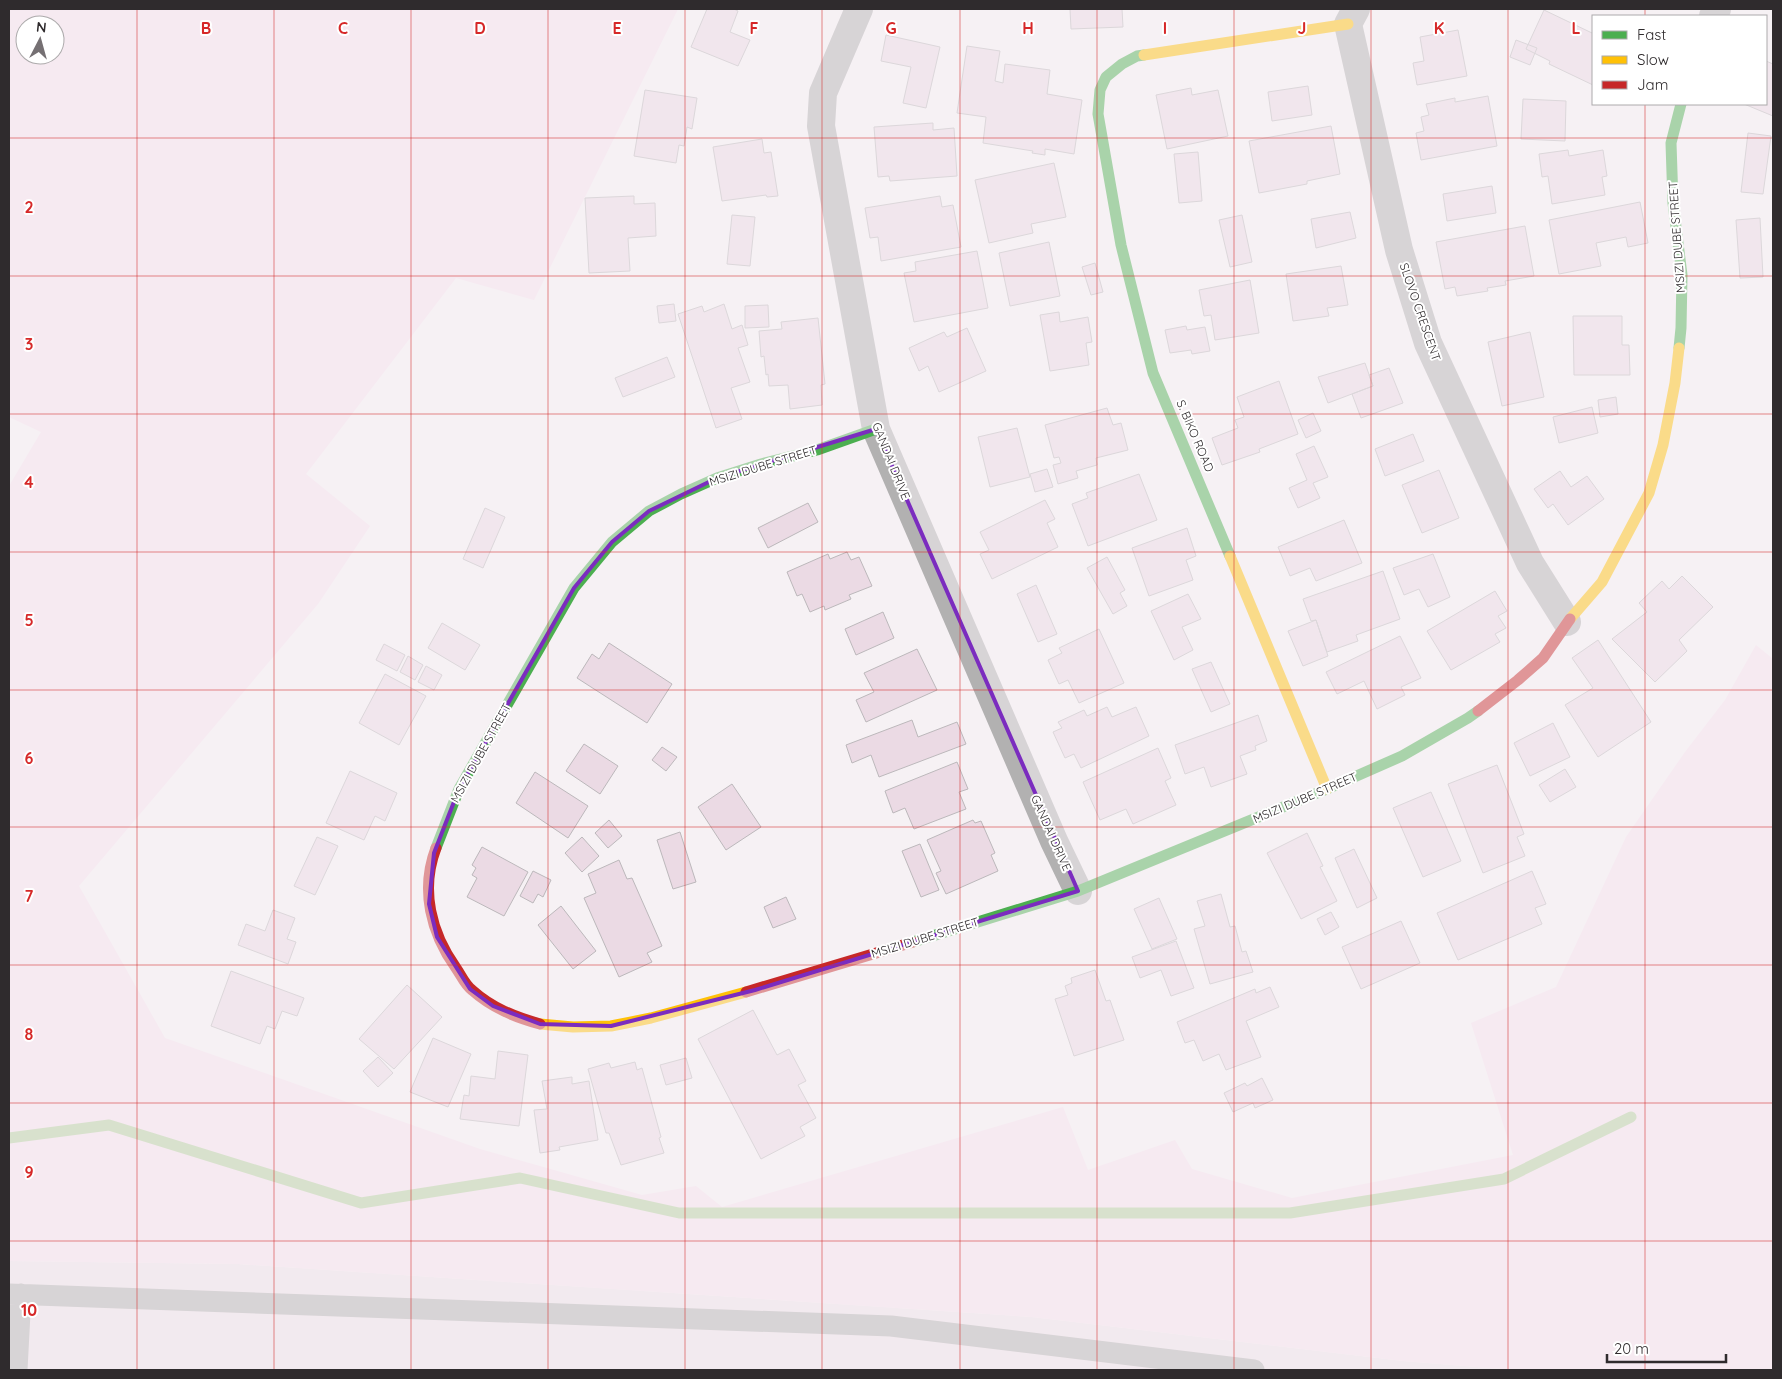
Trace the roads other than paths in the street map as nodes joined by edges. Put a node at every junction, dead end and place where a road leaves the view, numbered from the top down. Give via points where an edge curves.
1 (859, 9) edge
2 (1352, 16) edge
3 (1681, 105) edge
4 (876, 429) junction
5 (1567, 622) junction
6 (1327, 789) junction
7 (1078, 891) junction
8 (15, 1294) edge
9 (17, 1370) edge
10 (1254, 1370) edge

1 - 4 street, GANDAI DRIVE via 823,93 821,126
2 - 5 street, SLOVO CRESCENT via 1399,250 1428,343 1530,563
2 - 6 street, S. BIKO ROAD via 1137,56 1106,77 1100,90 1098,114 1121,245 1153,373
3 - 5 street, MSIZI DUBE STREET via 1671,143 1673,203 1682,275 1681,328 1663,445 1649,493 1602,582
4 - 7 street, GANDAI DRIVE
4 - 7 street, MSIZI DUBE STREET via 817,450 717,478 649,511 612,542 574,588 459,789 434,854 428,881 429,904 438,937 470,989 493,1006 540,1024 611,1026 755,990
5 - 6 street, MSIZI DUBE STREET via 1544,658 1468,718 1402,756
6 - 7 street, MSIZI DUBE STREET
8 - 9 lane
8 - 10 lane via 891,1326

